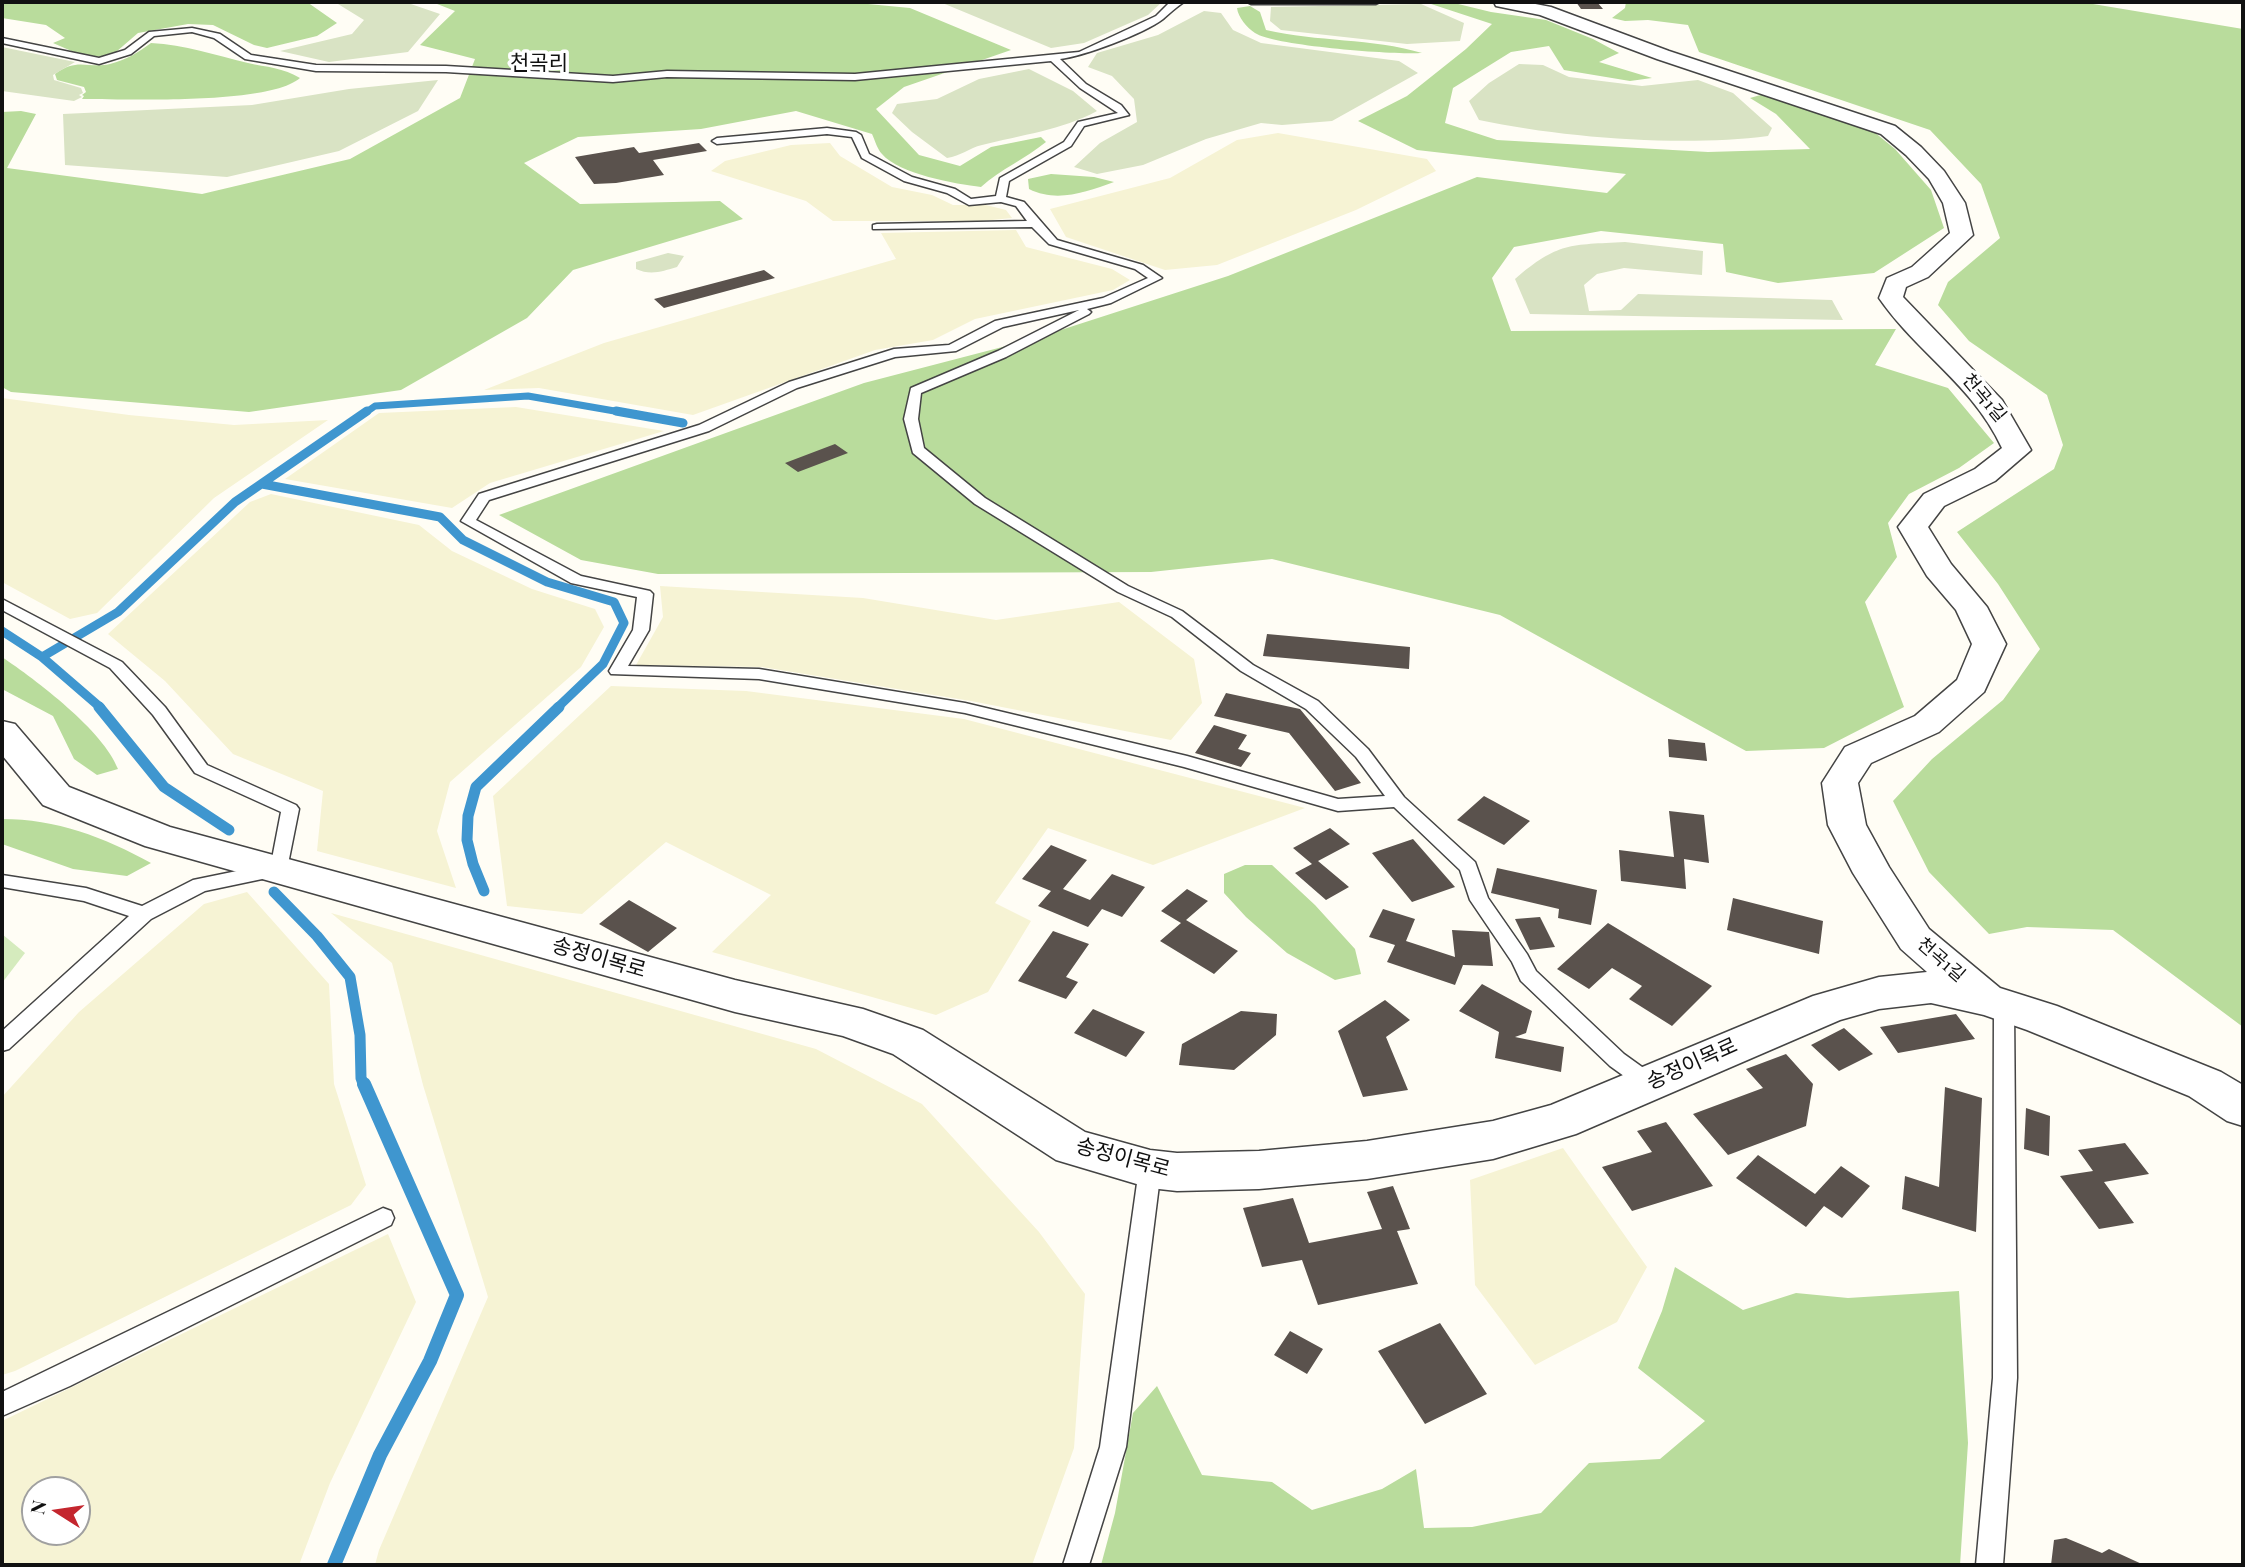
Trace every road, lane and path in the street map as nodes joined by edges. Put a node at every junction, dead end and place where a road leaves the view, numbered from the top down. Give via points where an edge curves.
1 (1180, 2) edge
2 (1251, 2) edge
3 (1376, 2) edge
4 (1502, 2) edge
5 (2, 41) edge
6 (1052, 58) junction
7 (717, 141) dead end
8 (1001, 199) junction
9 (1035, 224) junction
10 (877, 227) dead end
11 (1108, 301) junction
12 (2, 604) edge
13 (2, 732) edge
14 (1398, 801) junction
15 (279, 869) junction
16 (2, 881) edge
17 (144, 914) junction
18 (1996, 1003) junction
19 (2, 1043) edge
20 (1649, 1083) junction
21 (2243, 1108) edge
22 (1150, 1169) junction
23 (383, 1218) dead end
24 (2, 1404) edge
25 (1076, 1565) edge
26 (1989, 1565) edge

1 - 6 lane via 1159,18 1081,54
2 - 3 lane
4 - 18 street, 천곡1길 via 1545,11 1888,130 1935,173 1960,216 1962,235 1920,272 1895,283 1891,298 1980,390 2007,424 2017,450 1985,475 1934,500 1913,527 1938,569 1970,607 1989,644 1972,685 1927,724 1858,755 1840,783 1847,825 1915,939
5 - 6 lane via 99,61 128,52 152,34 192,30 217,36 248,57 316,68 446,69 613,79 667,74 855,77
6 - 8 lane via 1124,116 1082,124 1068,144 1004,180
7 - 8 lane via 827,131 856,135 865,156 908,179 951,191 969,202
8 - 9 lane via 1020,204
9 - 10 lane
9 - 11 lane via 1053,242 1139,267 1156,278
11 - 14 lane via 915,391 911,419 918,450 979,500 1123,589 1177,614 1247,667 1312,705 1362,753
11 - 14 lane via 999,324 952,348 894,353 793,385 704,428 484,497 468,521 576,580 645,594 641,630 617,671 759,674 965,708 1187,762 1338,806
12 - 15 lane via 116,665 159,711 201,769 290,809
13 - 15 street, 송정이목로 via 56,796 158,837
14 - 20 lane via 1468,867 1479,900 1528,976 1617,1060
15 - 17 lane via 200,885
15 - 22 street, 송정이목로 via 735,996 848,1021 908,1042 1073,1147
16 - 17 lane via 86,895
17 - 19 lane
18 - 20 street, 송정이목로 via 1931,987 1879,993 1828,1007
18 - 21 street, 송정이목로 via 2205,1084
18 - 26 lane via 2005,1378
20 - 22 street, 송정이목로 via 1560,1121 1493,1140 1367,1160 1259,1170
22 - 25 lane via 1113,1447
23 - 24 lane

